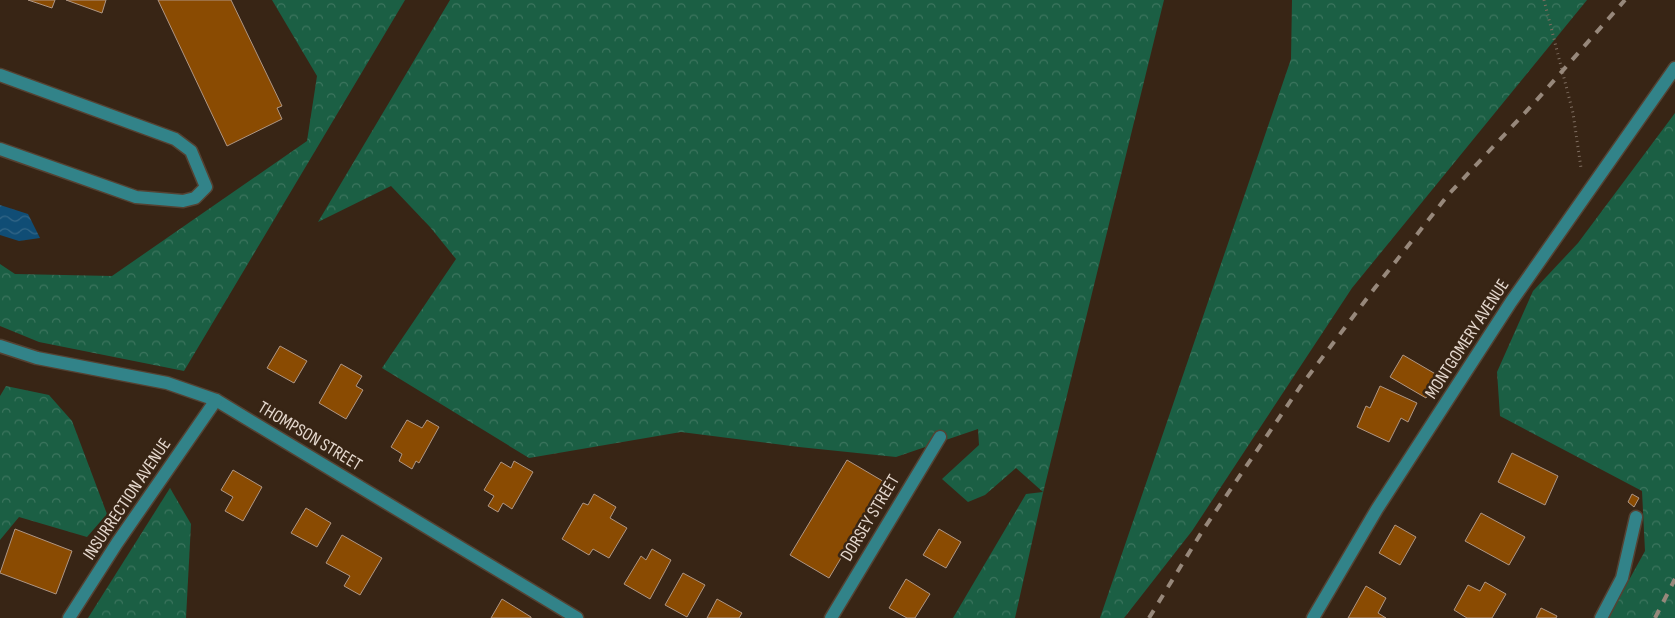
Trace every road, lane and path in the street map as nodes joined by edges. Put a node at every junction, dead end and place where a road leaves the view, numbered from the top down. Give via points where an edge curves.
1 (1544, 0) edge
2 (1675, 68) edge
3 (0, 75) edge
4 (0, 149) edge
5 (1585, 196) junction
6 (0, 346) edge
7 (216, 400) junction
8 (940, 437) dead end
9 (1636, 517) dead end
10 (69, 618) edge
11 (577, 618) edge
12 (831, 618) edge
13 (1313, 618) edge
14 (1601, 618) edge

1 - 5 path via 1573,113
2 - 5 street, MONTGOMERY AVENUE
3 - 4 street via 175,139 191,150 206,187 196,198 183,201 136,197
5 - 13 street, MONTGOMERY AVENUE via 1510,302 1378,509
6 - 7 street, THOMPSON STREET via 37,358 167,383
7 - 10 street, INSURRECTION AVENUE
7 - 11 street, THOMPSON STREET
8 - 12 street, DORSEY STREET
9 - 14 street via 1622,578

